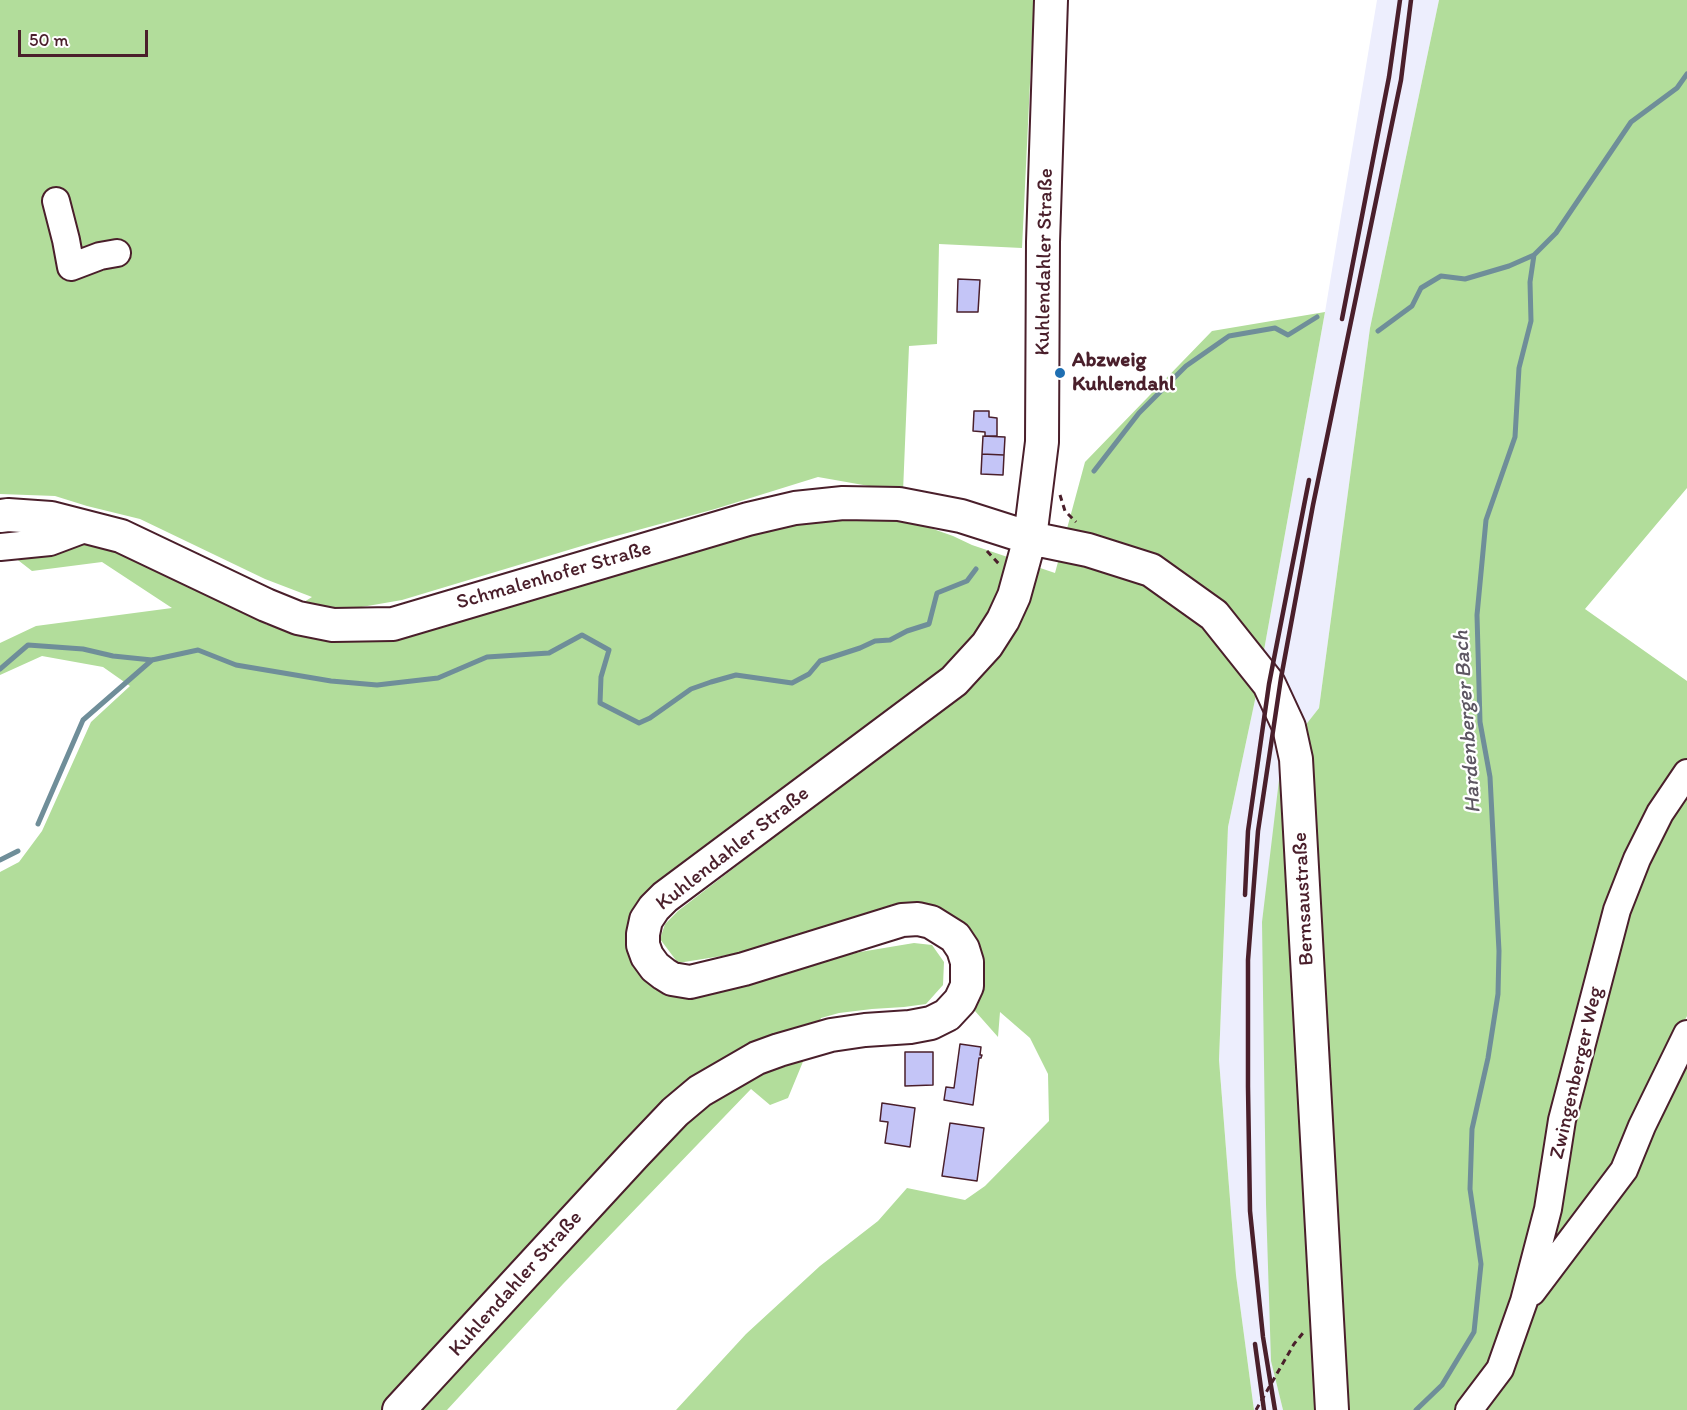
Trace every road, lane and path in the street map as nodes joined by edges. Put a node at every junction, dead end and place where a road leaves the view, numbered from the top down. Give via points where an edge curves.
1 (1051, 0) edge
2 (56, 201) dead end
3 (117, 253) dead end
4 (1060, 494) dead end
5 (0, 516) edge
6 (1077, 522) dead end
7 (90, 527) junction
8 (1030, 538) junction
9 (0, 547) edge
10 (1687, 773) edge
11 (1687, 1034) edge
12 (1524, 1301) junction
13 (1294, 1344) dead end
14 (1331, 1408) edge
15 (399, 1410) edge
16 (1256, 1410) edge
17 (1469, 1410) edge

1 - 8 main road, Kuhlendahler Straße via 1043,242 1042,442
2 - 3 lane via 71,267
4 - 6 path via 1065,511
5 - 7 main road, Schmalenhofer Straße via 51,518
7 - 8 main road, Schmalenhofer Straße via 121,536 298,618 333,625 393,624 795,508 843,503 899,504 961,516
7 - 9 lane via 50,542
8 - 14 main road, Bernsaustraße via 1088,550 1151,570 1214,615 1269,684 1290,727 1297,771
8 - 15 main road, Kuhlendahler Straße via 1003,620 987,645 954,681 665,897 646,920 643,934 643,945 655,967 672,979 690,982 902,920 918,919 955,937 963,949 967,986 960,1001 932,1023 831,1035 779,1050 757,1058 700,1091 635,1154
10 - 12 lane, Zwingenberger Weg via 1660,813 1617,910 1562,1120 1548,1209
11 - 12 lane via 1624,1170
12 - 17 lane, Zwingenberger Weg via 1500,1369
13 - 16 path

